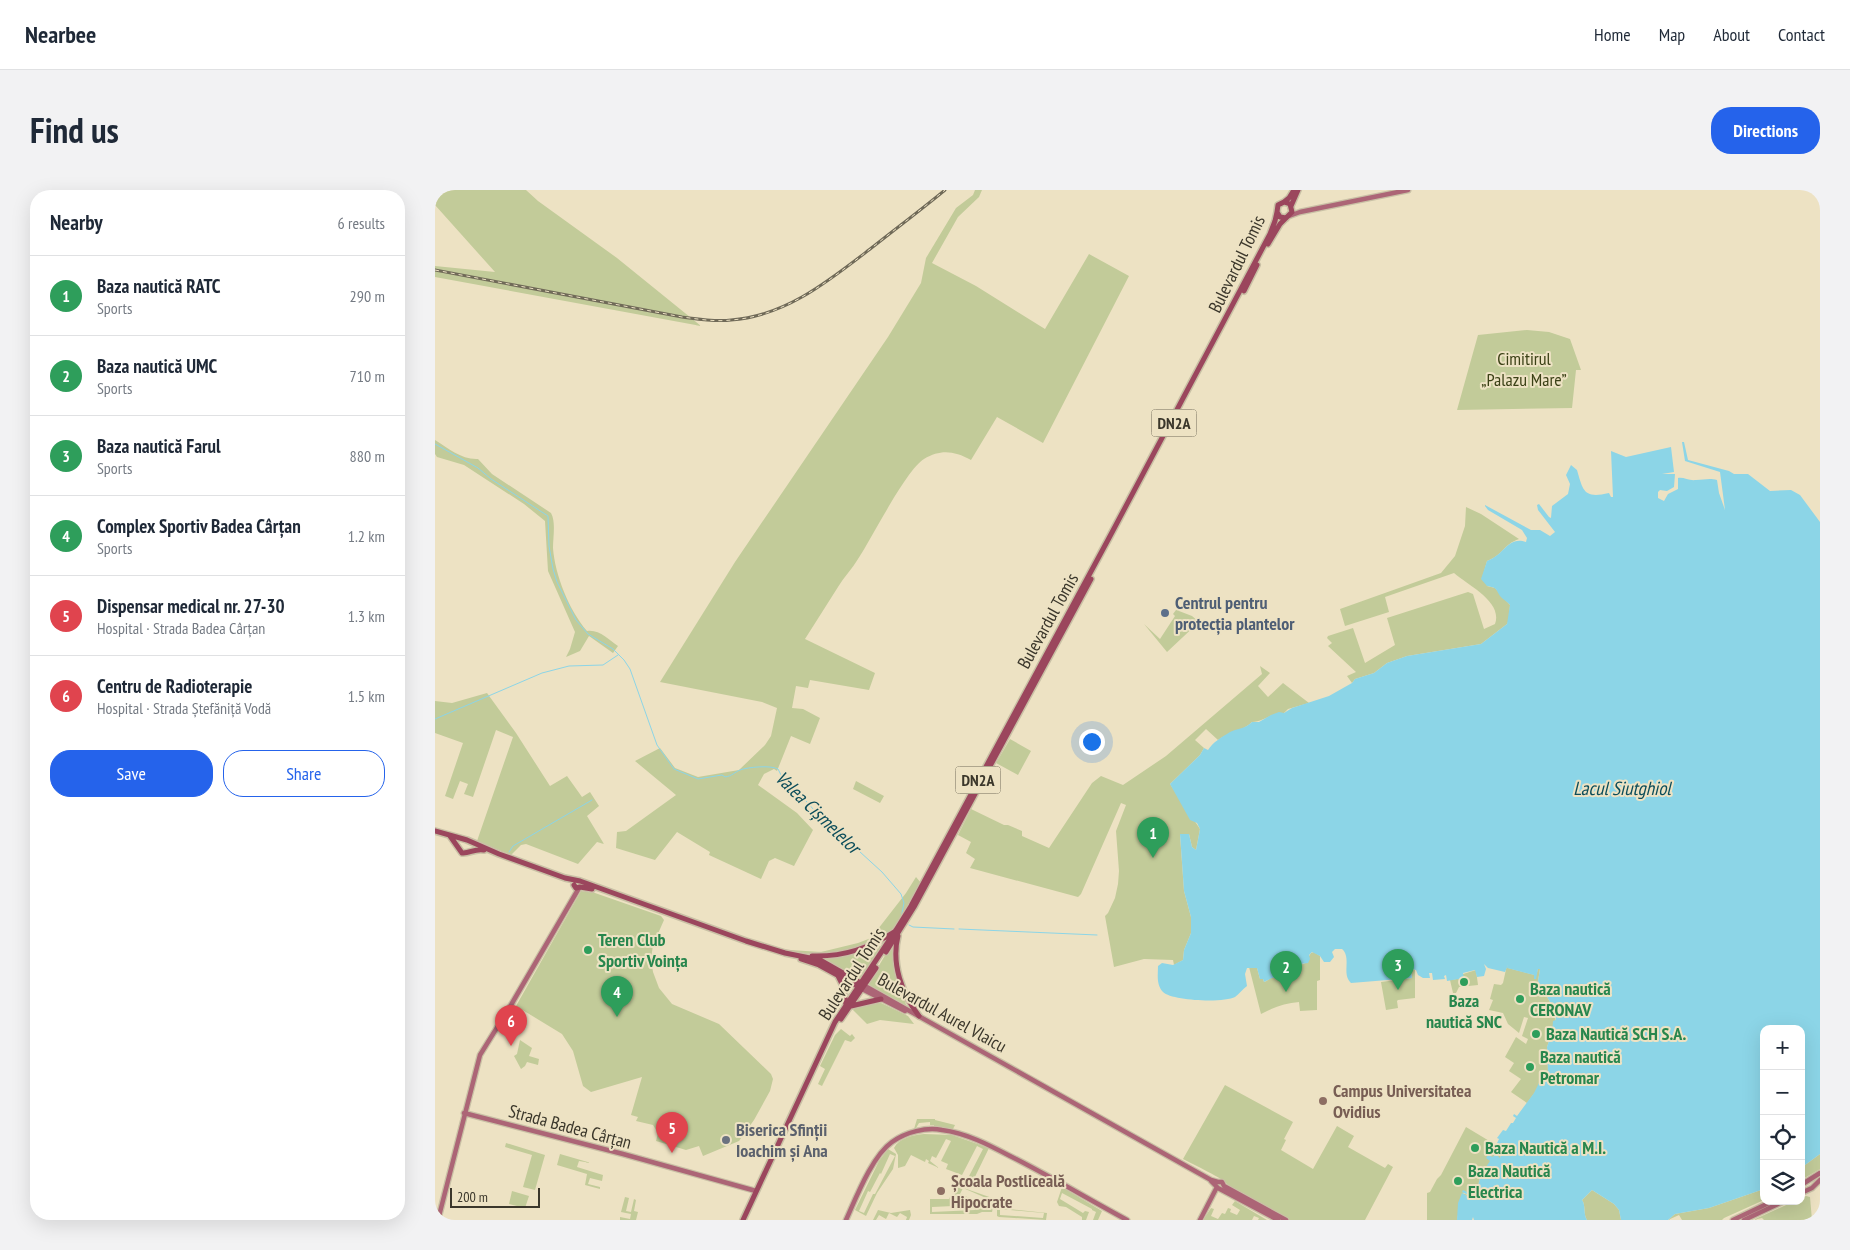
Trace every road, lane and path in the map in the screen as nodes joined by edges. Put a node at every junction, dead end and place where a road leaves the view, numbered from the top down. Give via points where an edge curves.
1 (1293, 190) edge
2 (1298, 190) edge
3 (1408, 190) edge
4 (1284, 202) junction
5 (1292, 207) junction
6 (1277, 212) junction
7 (1300, 212) junction
8 (1287, 217) junction
9 (1075, 603) junction
10 (435, 831) edge
11 (449, 836) junction
12 (463, 840) junction
13 (469, 842) junction
14 (458, 848) junction
15 (468, 852) junction
16 (499, 854) junction
17 (577, 885) junction
18 (898, 931) junction
19 (794, 955) junction
20 (837, 974) junction
21 (862, 986) junction
22 (881, 1000) junction
23 (848, 1006) junction
24 (919, 1016) junction
25 (464, 1114) junction
26 (1820, 1173) edge
27 (1820, 1180) edge
28 (1805, 1182) edge
29 (1805, 1186) edge
30 (1815, 1186) junction
31 (1220, 1187) junction
32 (1809, 1189) junction
33 (756, 1191) junction
34 (1805, 1191) edge
35 (1765, 1205) edge
36 (1776, 1205) edge
37 (438, 1220) edge
38 (743, 1220) edge
39 (846, 1220) edge
40 (1127, 1220) edge
41 (1200, 1220) edge
42 (1278, 1220) edge
43 (1286, 1220) edge
44 (1733, 1220) edge
45 (1744, 1220) edge

1 - 4 main road, Bulevardul Tomis / DN2A
2 - 5 main road, DN2A
3 - 7 street
4 - 5 main road
4 - 6 main road, DN2A via 1278,205
5 - 7 street
5 - 8 main road, DN2A
6 - 8 main road
6 - 9 main road, Bulevardul Tomis / DN2A via 1267,239
7 - 8 street
8 - 9 main road, Bulevardul Tomis / DN2A via 1269,242
9 - 18 main road, Bulevardul Tomis / DN2A
10 - 11 main road
11 - 12 main road
11 - 14 main road
12 - 13 main road
12 - 14 main road
13 - 15 main road via 471,848
13 - 16 main road, Bulevardul Aurel Vlaicu
14 - 15 main road via 462,853
15 - 16 main road, Bulevardul Aurel Vlaicu via 477,849
16 - 17 main road, Bulevardul Aurel Vlaicu
17 - 19 main road, Bulevardul Aurel Vlaicu
17 - 20 main road, Bulevardul Aurel Vlaicu via 819,965
17 - 25 street via 574,897 480,1055
18 - 19 main road via 872,945 838,954
18 - 21 main road, Bulevardul Tomis / DN2A
18 - 24 main road via 896,951 900,979
19 - 21 main road, Bulevardul Aurel Vlaicu via 820,960
20 - 21 main road, Bulevardul Aurel Vlaicu
20 - 23 main road
21 - 22 street, Bulevardul Aurel Vlaicu
21 - 23 main road, Bulevardul Tomis / DN2A
21 - 24 street, Bulevardul Aurel Vlaicu
22 - 23 main road
22 - 31 street, Bulevardul Aurel Vlaicu via 908,1012
23 - 33 main road, Bulevardul Tomis / DN2A via 829,1035
24 - 31 street, Bulevardul Aurel Vlaicu
25 - 33 street, Strada Badea Cârțan
25 - 37 street
26 - 28 street
27 - 30 street
28 - 30 street via 1813,1180
29 - 32 street
30 - 32 street
31 - 41 street
31 - 42 street, Bulevardul Aurel Vlaicu
31 - 43 street, Bulevardul Aurel Vlaicu
32 - 34 street
33 - 38 main road, Bulevardul Tomis / DN2A
35 - 44 street
36 - 45 street
39 - 40 street via 876,1159 887,1146 908,1133 927,1129 955,1133 995,1149

